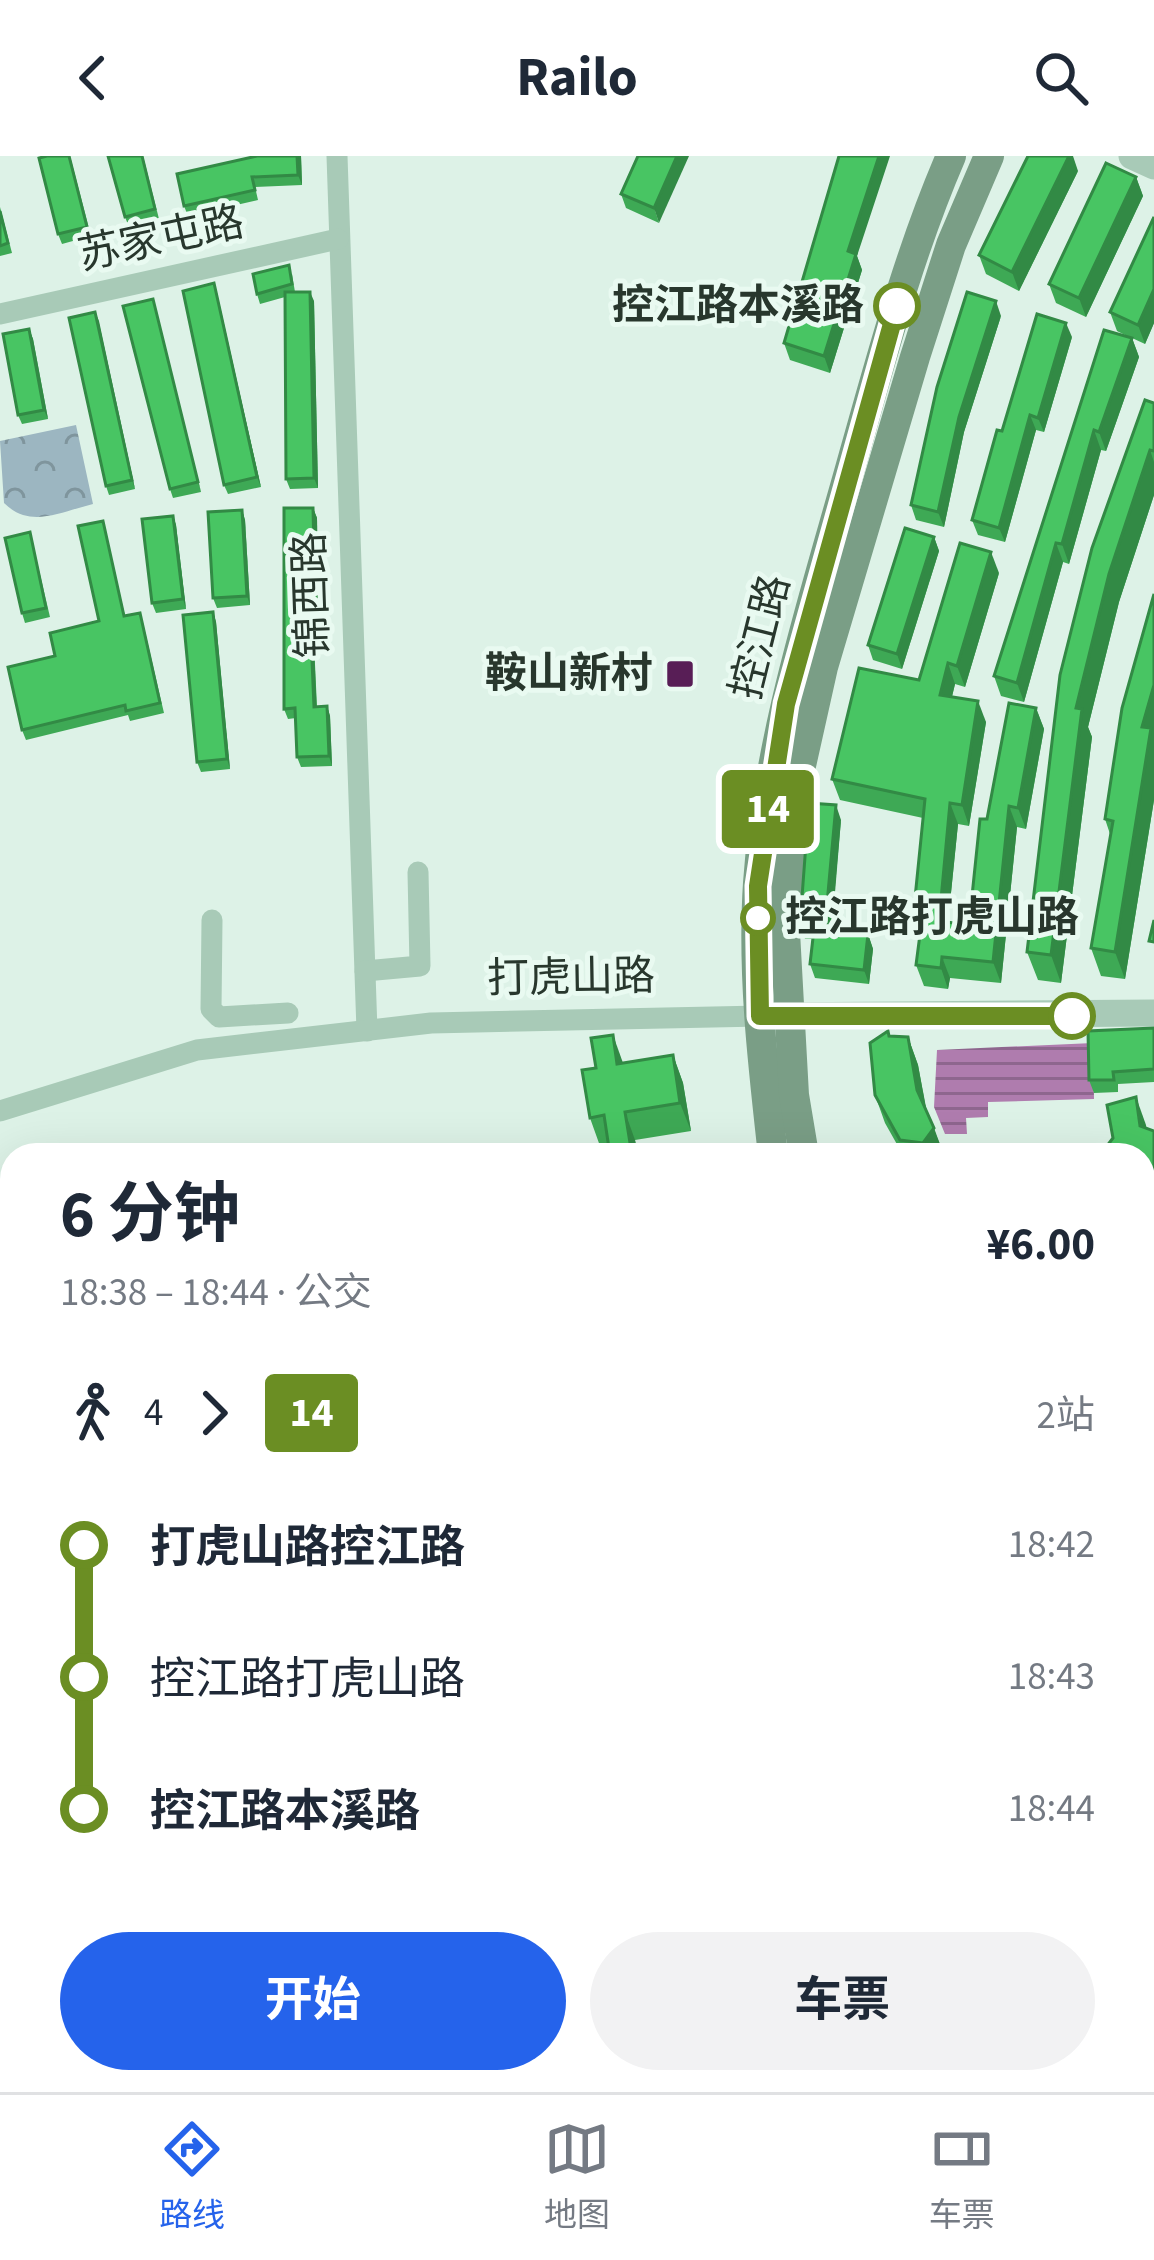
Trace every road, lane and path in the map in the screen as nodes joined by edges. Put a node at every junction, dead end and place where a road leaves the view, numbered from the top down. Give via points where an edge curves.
1 (337, 156) edge
2 (951, 156) edge
3 (989, 156) edge
4 (1132, 156) edge
5 (1154, 166) edge
6 (338, 239) junction
7 (0, 314) edge
8 (418, 872) dead end
9 (212, 920) dead end
10 (365, 970) junction
11 (288, 1012) dead end
12 (1154, 1013) edge
13 (793, 1015) junction
14 (760, 1016) junction
15 (367, 1031) junction
16 (0, 1111) edge
17 (772, 1143) edge
18 (801, 1143) edge

1 - 6 street, 锦西路
2 - 14 main road, 控江路 via 851,423 796,658 758,886
3 - 13 main road, 控江路 via 951,245 818,687 784,914
4 - 5 street
6 - 7 street, 苏家屯路
6 - 10 street, 锦西路
8 - 10 street via 419,966
9 - 11 street via 211,1009 219,1017
10 - 15 street, 锦西路
12 - 13 street, 打虎山路
13 - 14 street, 打虎山路
13 - 18 main road, 控江路
14 - 15 street, 打虎山路
14 - 17 main road, 控江路
15 - 16 street, 打虎山路 via 197,1050

